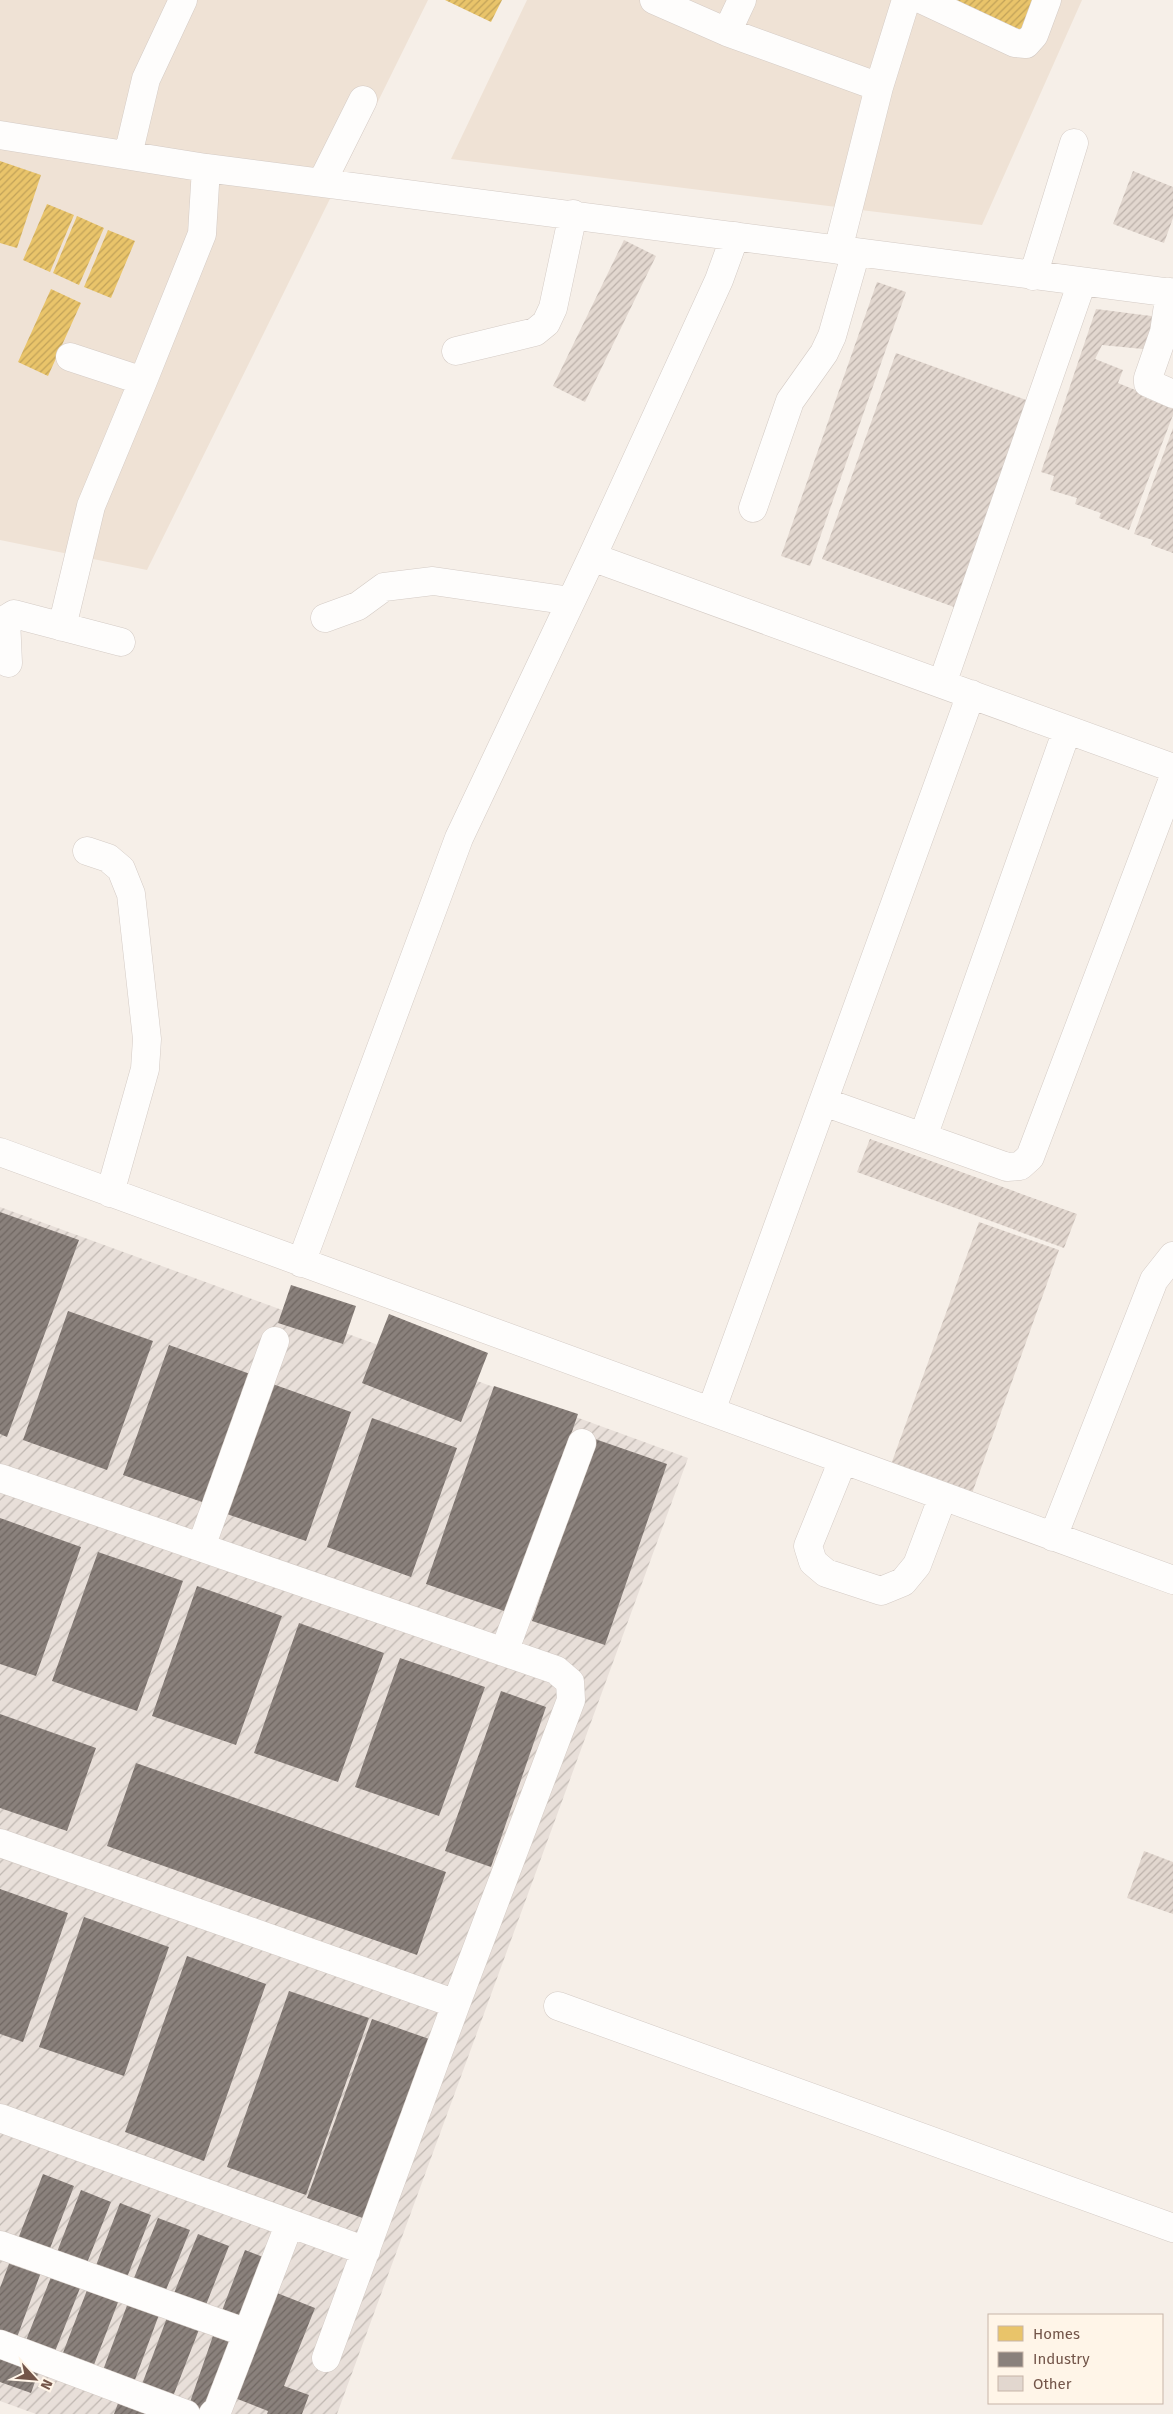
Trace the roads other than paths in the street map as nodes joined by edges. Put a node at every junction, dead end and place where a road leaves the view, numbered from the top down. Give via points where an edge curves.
1 (183, 0) edge
2 (654, 0) edge
3 (742, 0) edge
4 (906, 0) edge
5 (923, 0) edge
6 (1047, 0) edge
7 (727, 32) junction
8 (879, 87) junction
9 (363, 100) dead end
10 (0, 134) edge
11 (1074, 143) dead end
12 (128, 155) junction
13 (206, 168) junction
14 (322, 182) junction
15 (573, 214) junction
16 (736, 236) junction
17 (847, 251) junction
18 (1033, 276) junction
19 (1082, 282) junction
20 (1171, 292) edge
21 (456, 351) dead end
22 (70, 357) dead end
23 (144, 381) junction
24 (1173, 394) edge
25 (753, 508) dead end
26 (592, 557) junction
27 (572, 601) junction
28 (325, 618) dead end
29 (62, 627) junction
30 (121, 642) dead end
31 (8, 663) dead end
32 (942, 684) junction
33 (971, 694) junction
34 (1067, 730) junction
35 (1173, 768) edge
36 (1173, 779) edge
37 (87, 851) dead end
38 (824, 1102) junction
39 (923, 1137) junction
40 (0, 1152) edge
41 (110, 1193) junction
42 (1173, 1256) edge
43 (301, 1263) junction
44 (275, 1340) dead end
45 (711, 1411) junction
46 (582, 1443) dead end
47 (843, 1460) junction
48 (0, 1478) edge
49 (943, 1496) junction
50 (1052, 1536) junction
51 (201, 1547) junction
52 (1173, 1580) edge
53 (504, 1652) junction
54 (0, 1844) edge
55 (456, 2004) junction
56 (558, 2006) dead end
57 (0, 2118) edge
58 (289, 2225) junction
59 (1173, 2228) edge
60 (0, 2245) edge
61 (366, 2251) junction
62 (247, 2333) junction
63 (0, 2344) edge
64 (326, 2358) dead end
65 (186, 2414) edge
66 (213, 2414) edge

1 - 12 street via 146,79
2 - 7 street
3 - 7 street
4 - 8 street
5 - 6 street via 1015,44 1026,44 1034,35
7 - 8 street
8 - 17 street
9 - 14 street
10 - 12 street
11 - 18 street
12 - 13 street
13 - 14 street
13 - 23 street via 202,234
14 - 15 street
15 - 16 street
15 - 21 street via 553,308 546,323 535,332
16 - 17 street
16 - 26 street
17 - 18 street
17 - 25 street via 832,336 824,353 790,401
18 - 19 street
19 - 20 street
19 - 32 street
20 - 24 street via 1164,332 1148,383
22 - 23 street
23 - 29 street via 91,506
26 - 27 street
26 - 32 street
27 - 28 street via 434,581 384,587 358,606
27 - 43 street via 459,838
29 - 30 street
29 - 31 street via 14,614 6,620
32 - 33 street
33 - 34 street
33 - 38 street
34 - 35 street
34 - 39 street
36 - 39 street via 1030,1157 1020,1166 1007,1167
37 - 41 street via 108,858 121,870 131,894 147,1039 145,1069
38 - 39 street
38 - 45 street
40 - 41 street
41 - 43 street
42 - 50 street via 1154,1280
43 - 45 street
44 - 51 street
45 - 47 street
46 - 53 street
47 - 49 street
47 - 49 street via 808,1546 813,1562 826,1573 881,1591 904,1582 917,1565
48 - 51 street
49 - 50 street
50 - 52 street
51 - 53 street
53 - 55 street via 556,1670 570,1682 571,1700
54 - 55 street
55 - 61 street
56 - 59 street
57 - 58 street
58 - 61 street
58 - 62 street
60 - 62 street
61 - 64 street
62 - 66 street via 218,2409
63 - 65 street

